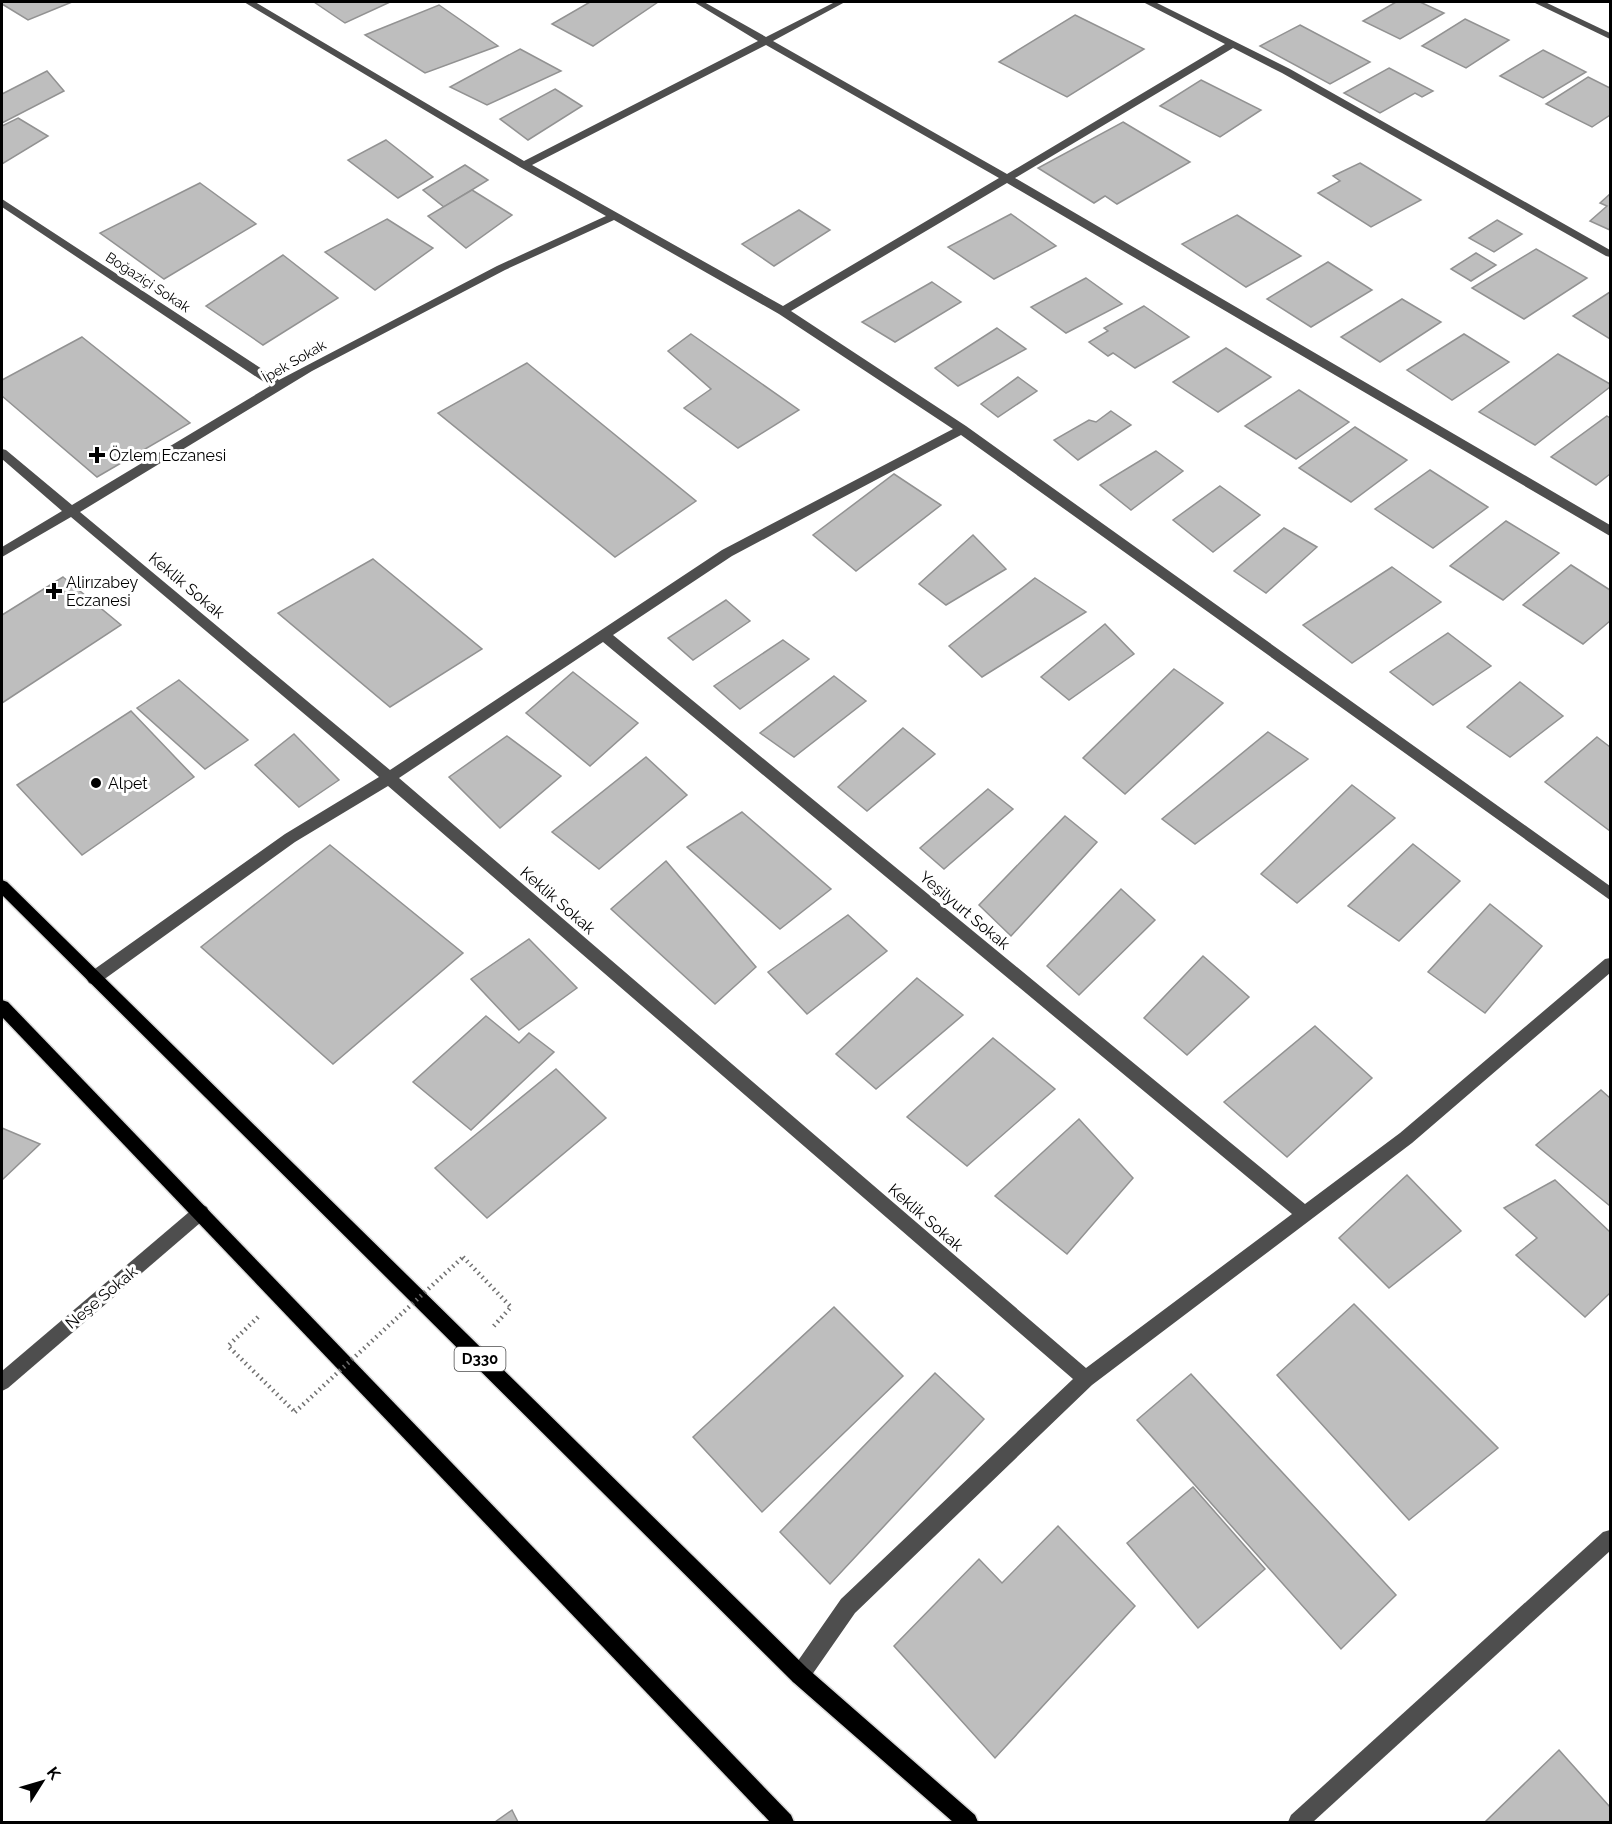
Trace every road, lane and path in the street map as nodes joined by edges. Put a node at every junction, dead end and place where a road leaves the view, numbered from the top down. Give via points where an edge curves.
1 (249, 2) edge
2 (698, 2) edge
3 (841, 2) edge
4 (1148, 2) edge
5 (1538, 2) edge
6 (1611, 36) edge
7 (765, 40) junction
8 (1233, 44) junction
9 (524, 165) junction
10 (1006, 177) junction
11 (2, 202) edge
12 (614, 216) junction
13 (1611, 254) edge
14 (783, 311) junction
15 (279, 386) junction
16 (962, 429) junction
17 (2, 453) edge
18 (70, 511) junction
19 (1611, 531) edge
20 (2, 553) edge
21 (604, 635) junction
22 (389, 778) junction
23 (2, 886) edge
24 (1611, 894) edge
25 (1611, 964) edge
26 (94, 978) junction
27 (2, 1007) edge
28 (201, 1212) junction
29 (1304, 1214) junction
30 (512, 1307) dead end
31 (228, 1346) dead end
32 (1086, 1378) junction
33 (2, 1382) edge
34 (1611, 1539) edge
35 (800, 1675) junction
36 (783, 1822) edge
37 (968, 1822) edge
38 (1298, 1822) edge

1 - 9 street
2 - 7 street
3 - 7 street
4 - 8 street
5 - 6 street
7 - 9 street
7 - 10 street
8 - 10 street
8 - 13 street
9 - 12 street
10 - 14 street
10 - 19 street
11 - 15 street, Boğaziçi Sokak
12 - 14 street
12 - 15 street, İpek Sokak via 501,268
14 - 16 street
15 - 18 street, İpek Sokak
16 - 21 street via 727,553
16 - 24 street
17 - 18 street, Keklik Sokak
18 - 20 street, İpek Sokak
18 - 22 street, Keklik Sokak
21 - 22 street
21 - 29 street, Yeşilyurt Sokak
22 - 26 street via 290,838
22 - 32 street, Keklik Sokak
23 - 26 main road, D330
25 - 29 street via 1406,1138
26 - 35 main road, D330
27 - 28 main road
28 - 33 street, Neşe Sokak
28 - 36 main road
29 - 32 street
30 - 31 path, bridge via 463,1257 295,1412
32 - 35 street via 848,1606
34 - 38 street
35 - 37 main road, D330

